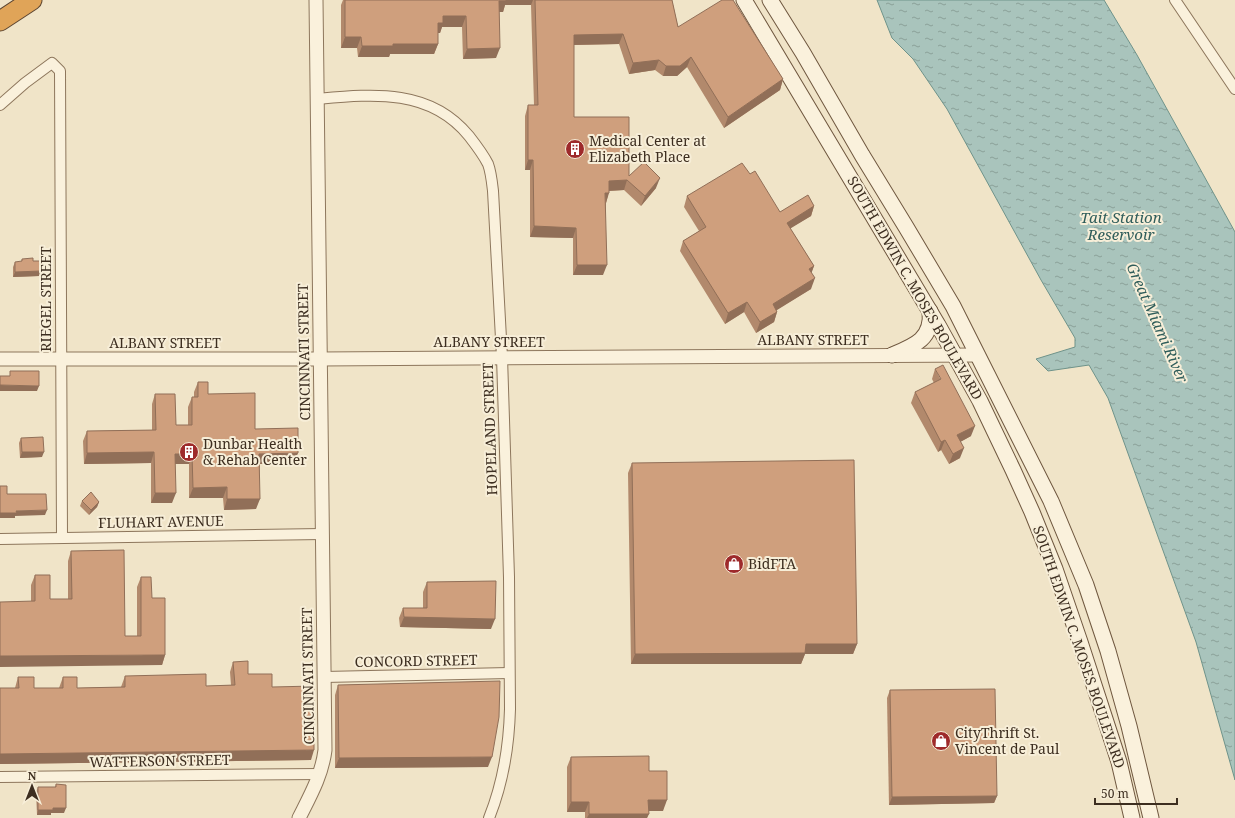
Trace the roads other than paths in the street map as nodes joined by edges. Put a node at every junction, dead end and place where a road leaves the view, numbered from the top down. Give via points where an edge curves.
1 (32, 0) edge
2 (316, 0) edge
3 (744, 0) edge
4 (770, 0) edge
5 (1175, 0) edge
6 (0, 22) edge
7 (1235, 89) edge
8 (826, 93) junction
9 (317, 99) junction
10 (806, 104) junction
11 (0, 105) edge
12 (930, 311) junction
13 (892, 355) junction
14 (955, 355) junction
15 (978, 355) junction
16 (502, 357) junction
17 (0, 359) edge
18 (60, 359) junction
19 (320, 359) junction
20 (322, 534) junction
21 (62, 538) junction
22 (0, 539) edge
23 (509, 674) junction
24 (324, 677) junction
25 (320, 774) junction
26 (0, 777) edge
27 (299, 818) edge
28 (489, 818) edge
29 (1132, 818) edge
30 (1151, 818) edge

1 - 6 highway
2 - 9 street, CINCINNATI STREET
3 - 10 main road, SOUTH EDWIN C. MOSES BOULEVARD
4 - 8 main road, SOUTH EDWIN C. MOSES BOULEVARD
5 - 7 street
8 - 10 main road
8 - 15 main road, SOUTH EDWIN C. MOSES BOULEVARD via 953,306
9 - 16 street, HOPELAND STREET via 379,95 422,103 441,111 453,120 478,147 488,165 494,191
9 - 19 street, CINCINNATI STREET
10 - 12 main road, SOUTH EDWIN C. MOSES BOULEVARD
11 - 18 street, RIEGEL STREET via 52,63 60,71
12 - 13 main road via 928,331 924,337 912,348
12 - 14 main road, SOUTH EDWIN C. MOSES BOULEVARD
13 - 14 street, ALBANY STREET
13 - 16 street, ALBANY STREET
14 - 15 street, ALBANY STREET
14 - 29 main road, SOUTH EDWIN C. MOSES BOULEVARD via 1013,470 1055,569 1119,762
15 - 30 main road, SOUTH EDWIN C. MOSES BOULEVARD via 1051,501 1086,585 1125,711
16 - 19 street, ALBANY STREET
16 - 23 street, HOPELAND STREET via 509,577
17 - 18 street, ALBANY STREET
18 - 19 street, ALBANY STREET
18 - 21 street, RIEGEL STREET
19 - 20 street, CINCINNATI STREET
20 - 21 street, FLUHART AVENUE
20 - 24 street, CINCINNATI STREET
21 - 22 street, FLUHART AVENUE
23 - 24 street, CONCORD STREET
23 - 28 street, HOPELAND STREET via 510,725 506,760
24 - 25 street, CINCINNATI STREET via 325,750
25 - 26 street, WATTERSON STREET
25 - 27 street, CINCINNATI STREET

